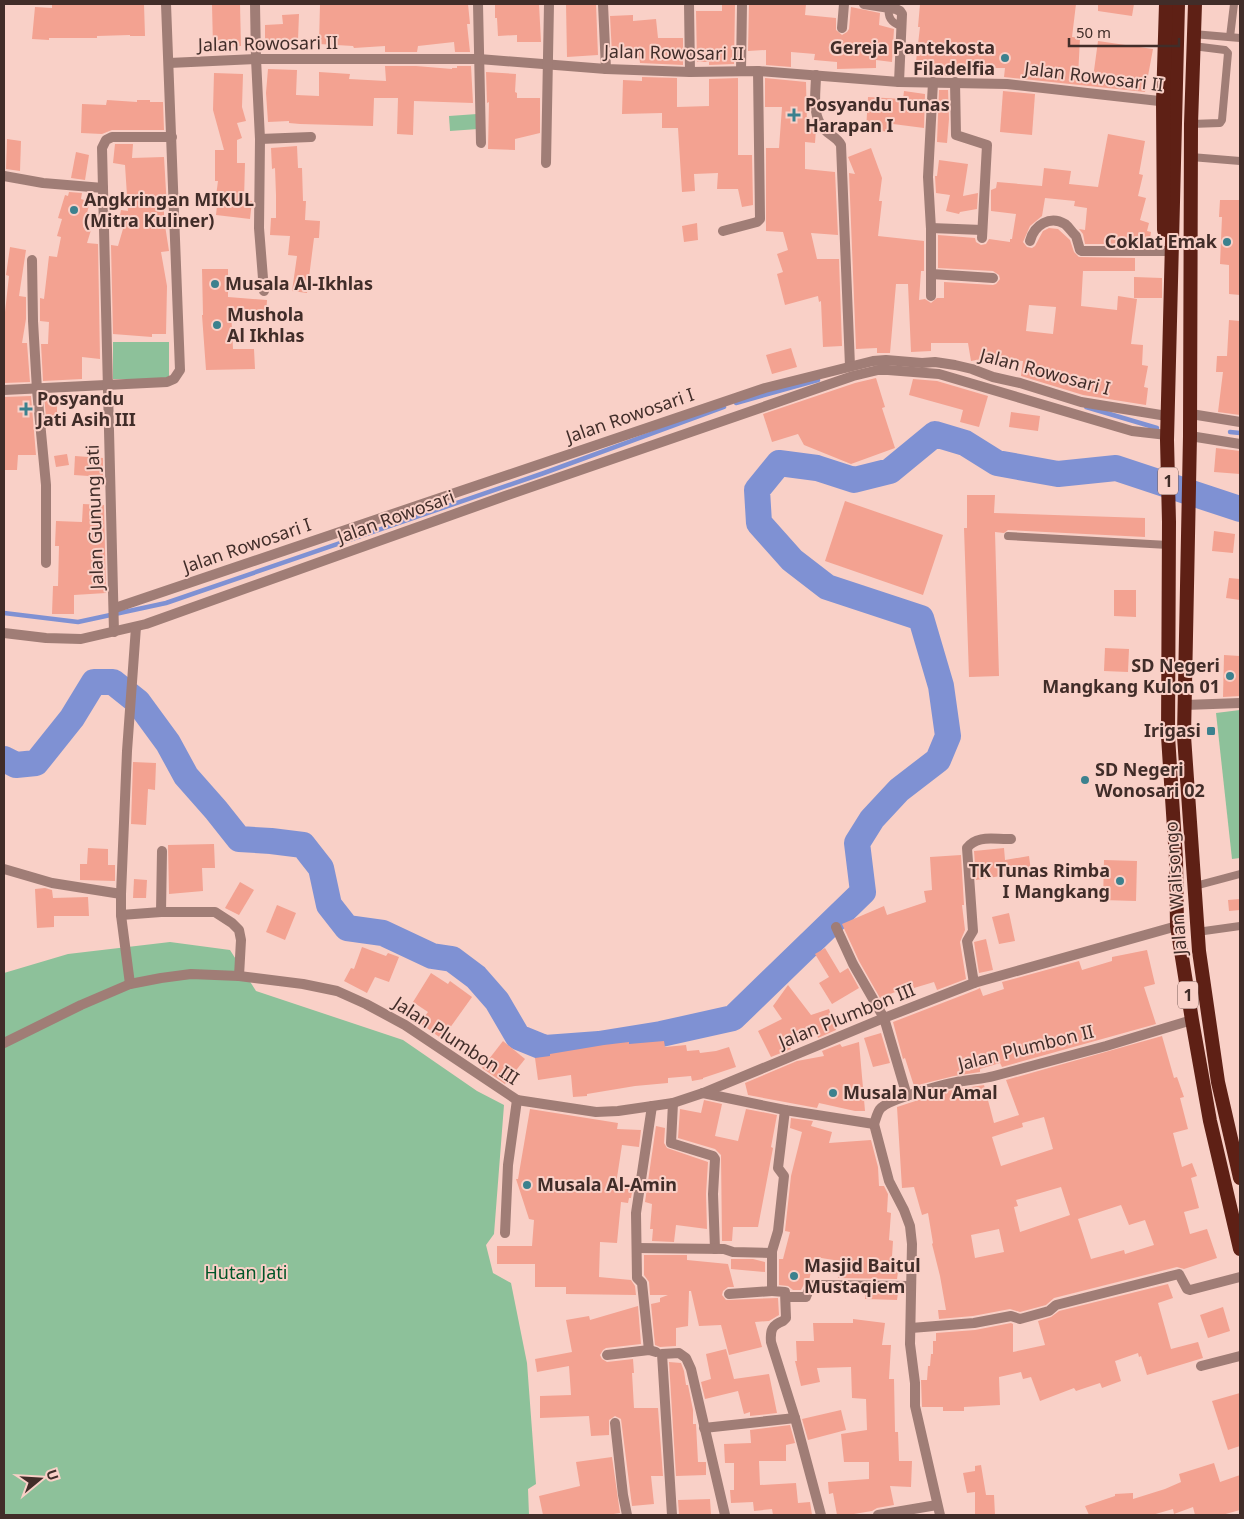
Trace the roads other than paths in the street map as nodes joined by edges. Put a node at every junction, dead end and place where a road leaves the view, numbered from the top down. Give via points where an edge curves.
1 (166, 4) edge
2 (256, 4) edge
3 (478, 4) edge
4 (549, 4) edge
5 (602, 4) edge
6 (689, 4) edge
7 (742, 4) edge
8 (844, 4) edge
9 (864, 4) edge
10 (1166, 4) edge
11 (1178, 4) edge
12 (1195, 4) edge
13 (1234, 4) edge
14 (842, 28) dead end
15 (1230, 37) junction
16 (1240, 38) edge
17 (1193, 40) junction
18 (256, 59) junction
19 (479, 59) junction
20 (169, 63) junction
21 (549, 63) junction
22 (606, 69) junction
23 (758, 71) junction
24 (690, 72) junction
25 (741, 72) junction
26 (816, 75) junction
27 (899, 82) junction
28 (934, 82) junction
29 (955, 82) junction
30 (1169, 102) junction
31 (1191, 124) junction
32 (172, 137) junction
33 (310, 137) dead end
34 (260, 139) junction
35 (481, 143) dead end
36 (1191, 157) junction
37 (1240, 161) edge
38 (546, 163) dead end
39 (4, 176) edge
40 (103, 188) junction
41 (931, 228) junction
42 (722, 231) dead end
43 (1030, 241) dead end
44 (1169, 258) junction
45 (32, 260) dead end
46 (931, 274) junction
47 (993, 278) dead end
48 (264, 291) dead end
49 (931, 296) dead end
50 (850, 366) junction
51 (108, 384) junction
52 (4, 390) edge
53 (37, 390) junction
54 (765, 406) joint
55 (1191, 414) junction
56 (1167, 416) junction
57 (1240, 422) edge
58 (1167, 437) junction
59 (1190, 439) junction
60 (1240, 444) edge
61 (1008, 536) dead end
62 (1168, 545) junction
63 (46, 563) dead end
64 (115, 612) junction
65 (136, 627) junction
66 (114, 632) junction
67 (4, 633) edge
68 (1240, 703) edge
69 (1185, 705) junction
70 (1011, 840) dead end
71 (162, 851) dead end
72 (4, 869) edge
73 (1240, 874) edge
74 (1195, 886) junction
75 (121, 894) junction
76 (161, 912) junction
77 (121, 915) junction
78 (1177, 926) junction
79 (1240, 926) edge
80 (836, 927) dead end
81 (1197, 932) junction
82 (239, 976) junction
83 (974, 983) junction
84 (130, 984) junction
85 (884, 1018) junction
86 (1192, 1020) junction
87 (4, 1043) edge
88 (703, 1093) junction
89 (907, 1096) junction
90 (517, 1100) junction
91 (673, 1103) junction
92 (652, 1106) junction
93 (785, 1110) junction
94 (1227, 1120) junction
95 (1210, 1121) junction
96 (874, 1124) junction
97 (1240, 1178) edge
98 (505, 1233) dead end
99 (637, 1248) junction
100 (715, 1249) junction
101 (1240, 1249) edge
102 (772, 1253) junction
103 (1240, 1276) edge
104 (911, 1286) junction
105 (772, 1291) junction
106 (729, 1294) dead end
107 (786, 1296) junction
108 (911, 1328) junction
109 (649, 1350) junction
110 (662, 1354) junction
111 (607, 1355) dead end
112 (1240, 1356) edge
113 (1201, 1366) dead end
114 (795, 1418) junction
115 (615, 1423) dead end
116 (704, 1428) junction
117 (937, 1505) junction
118 (627, 1515) edge
119 (672, 1515) edge
120 (725, 1515) edge
121 (821, 1515) edge
122 (878, 1515) edge
123 (940, 1515) edge

1 - 20 street
2 - 18 street
3 - 19 street
4 - 21 street
5 - 22 street
6 - 24 street
7 - 25 street
8 - 14 street
9 - 27 street via 900,10 902,14
10 - 30 highway
11 - 30 highway, 1
12 - 17 highway, 1
13 - 15 lane
15 - 16 lane
15 - 17 lane
17 - 31 highway, 1
17 - 31 lane via 1228,53 1222,120 1214,124
18 - 19 street, Jalan Rowosari II
18 - 20 street, Jalan Rowosari II
18 - 34 street
19 - 21 street, Jalan Rowosari II
19 - 35 street
20 - 32 street
21 - 22 street, Jalan Rowosari II
21 - 38 street
22 - 24 street, Jalan Rowosari II
23 - 25 street, Jalan Rowosari II
23 - 26 street, Jalan Rowosari II
23 - 42 street via 760,219
24 - 25 street, Jalan Rowosari II
26 - 27 street, Jalan Rowosari II
26 - 50 street via 815,112 824,130 842,145
27 - 28 street, Jalan Rowosari II
28 - 29 street, Jalan Rowosari II
28 - 41 street via 928,177
29 - 30 street, Jalan Rowosari II via 1007,84
29 - 41 street via 956,135 987,145 982,234
30 - 44 highway, 1
31 - 36 highway, 1
32 - 40 street, Jalan Gunung Jati via 106,140 102,148
32 - 51 street via 180,370 174,379 167,382
33 - 34 street
34 - 48 street via 259,228
36 - 37 lane
36 - 55 highway, 1
39 - 40 street
40 - 51 street, Jalan Gunung Jati
41 - 46 street
43 - 44 street via 1038,226 1052,221 1067,225 1082,251
44 - 56 highway, 1
45 - 53 street
46 - 47 street
46 - 49 street
50 - 56 street, Jalan Rowosari I via 886,360 955,365 1081,402
50 - 64 street, Jalan Rowosari I via 756,391
51 - 53 street
51 - 64 street, Jalan Gunung Jati
52 - 53 street
53 - 63 street via 46,485
54 - 58 street, Jalan Rowosari I via 852,376 878,370 902,370 939,374 1132,431
54 - 65 street, Jalan Rowosari
55 - 57 street
55 - 59 highway, 1
56 - 58 highway, 1
58 - 62 highway, 1
59 - 60 street
59 - 69 highway, Jalan Walisongo / 1
61 - 62 lane
62 - 78 highway, 1 via 1168,736
64 - 66 street, Jalan Gunung Jati
65 - 66 street, Jalan Rowosari
65 - 75 street
66 - 67 street, Jalan Rowosari via 81,639
68 - 69 street
69 - 74 highway, Jalan Walisongo / 1 via 1184,736
70 - 83 street via 986,839 971,842 967,848 973,931 967,942
71 - 76 street
72 - 75 street via 52,883
73 - 74 lane
74 - 81 highway, Jalan Walisongo / 1
75 - 77 street
76 - 77 street
76 - 82 street via 216,912 232,923 239,930 241,940
77 - 84 street
78 - 83 street, Jalan Plumbon III
78 - 86 highway, 1
79 - 81 lane
80 - 85 street
81 - 94 highway, Jalan Walisongo / 1 via 1218,1082
82 - 84 street, Jalan Plumbon III via 191,974
82 - 90 street, Jalan Plumbon III via 303,984 344,994 406,1026
83 - 85 street, Jalan Plumbon III
84 - 87 street, Jalan Plumbon III
85 - 88 street, Jalan Plumbon III
85 - 89 street
86 - 89 street, Jalan Plumbon II via 1003,1074 956,1082
86 - 95 highway, 1
88 - 91 street, Jalan Plumbon III
88 - 93 street
89 - 96 street, Jalan Plumbon II via 885,1105
90 - 92 street, Jalan Plumbon III via 596,1112
90 - 98 street via 508,1165
91 - 92 street, Jalan Plumbon III
91 - 100 street via 671,1143 713,1156 715,1160
92 - 99 street via 636,1213
93 - 96 street
93 - 102 street via 778,1168 784,1176 778,1231
94 - 95 highway
94 - 97 highway, Jalan Walisongo / 1
95 - 101 highway, 1
96 - 104 street via 889,1181 910,1226
99 - 100 street
99 - 109 street via 637,1278 642,1283
100 - 102 street
102 - 105 street
103 - 108 street via 1190,1290 1180,1274 1056,1305 1049,1311 1020,1319 1011,1316 974,1323
104 - 107 street via 814,1286 810,1287 806,1297
104 - 108 street
105 - 106 street
105 - 107 street via 785,1292
107 - 114 street via 786,1320 772,1327 770,1332
108 - 117 street via 916,1413
109 - 110 street
109 - 111 street
110 - 116 street via 680,1353 686,1358
110 - 119 street
112 - 113 street
114 - 116 street
114 - 121 street
115 - 118 street
116 - 120 street
117 - 122 street
117 - 123 street

